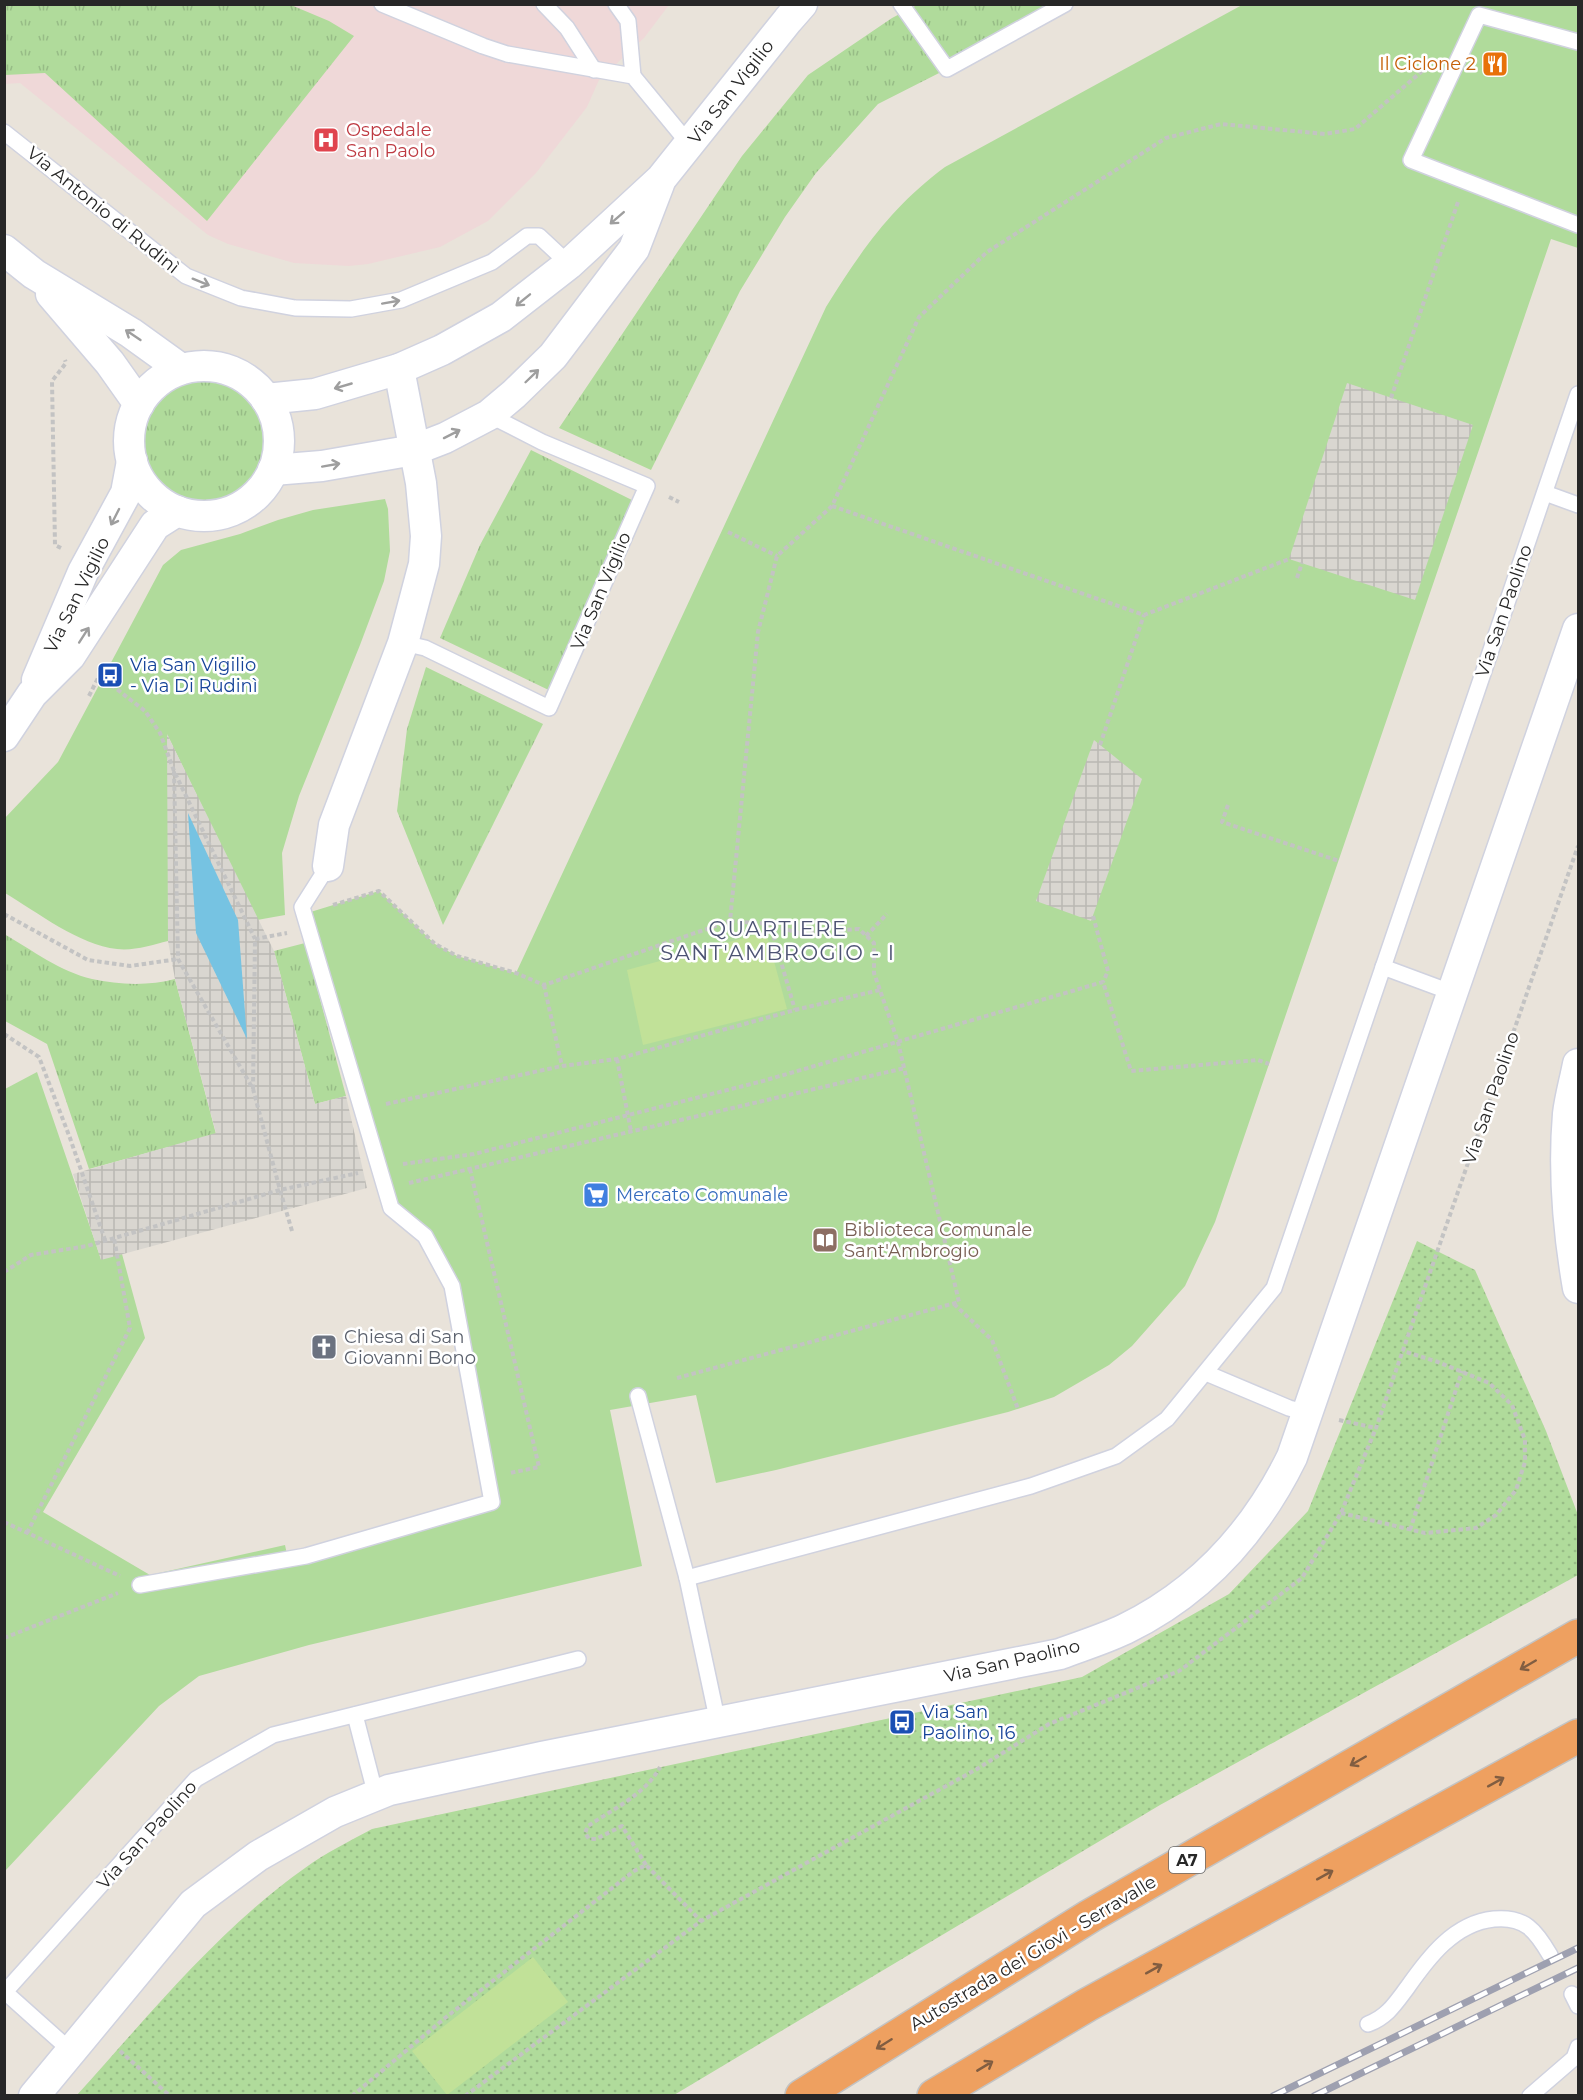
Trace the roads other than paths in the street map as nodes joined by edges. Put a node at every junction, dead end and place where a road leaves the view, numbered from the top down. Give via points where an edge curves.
1 (382, 4) edge
2 (544, 4) edge
3 (616, 4) edge
4 (802, 4) edge
5 (901, 4) edge
6 (1065, 4) edge
7 (1578, 42) edge
8 (594, 69) junction
9 (633, 76) junction
10 (4, 132) edge
11 (689, 144) junction
12 (661, 179) junction
13 (1578, 225) edge
14 (4, 250) edge
15 (568, 264) junction
16 (34, 274) junction
17 (181, 369) junction
18 (399, 369) junction
19 (1578, 394) edge
20 (266, 399) junction
21 (139, 404) junction
22 (489, 415) junction
23 (414, 450) junction
24 (132, 461) junction
25 (273, 470) junction
26 (1545, 493) junction
27 (1578, 505) edge
28 (177, 511) junction
29 (1578, 629) edge
30 (403, 643) junction
31 (32, 694) junction
32 (4, 736) edge
33 (328, 866) joint
34 (1383, 967) junction
35 (1453, 993) junction
36 (1578, 1064) edge
37 (1578, 1288) edge
38 (1206, 1372) junction
39 (638, 1396) dead end
40 (1307, 1413) junction
41 (687, 1578) junction
42 (140, 1585) road end
43 (1578, 1636) edge
44 (578, 1659) dead end
45 (355, 1715) junction
46 (718, 1724) junction
47 (1578, 1736) edge
48 (1578, 1747) edge
49 (1524, 1766) junction
50 (376, 1796) junction
51 (1550, 1955) dead end
52 (5, 1993) edge
53 (1368, 2024) dead end
54 (71, 2051) junction
55 (1577, 2055) edge
56 (34, 2096) edge
57 (802, 2096) edge
58 (934, 2096) edge
59 (1530, 2096) edge

1 - 8 lane via 507,54
2 - 8 lane via 567,28
3 - 9 lane via 628,21
4 - 11 street, Via San Vigilio
5 - 6 lane via 947,69
7 - 13 lane via 1479,15 1411,160
8 - 9 lane
9 - 11 lane
10 -> 15 lane, Via Antonio di Rudinì via 186,276 241,298 295,308 351,309 401,300 492,262 527,236 539,236
11 - 12 street, Via San Vigilio
12 -> 15 street, Via San Vigilio
22 -> 12 street, Via San Vigilio via 553,356 634,249
14 - 16 street
15 -> 18 street, Via San Vigilio via 501,317
17 -> 16 street via 131,333
16 - 21 street via 110,363
17 - 20 street via 224,369 241,376
17 - 21 street via 154,385
18 -> 20 street, Via San Vigilio via 315,394
18 - 23 street
19 - 26 lane, Via San Paolino
20 - 25 street via 278,437
21 - 24 street via 130,434
23 -> 22 street, Via San Vigilio
22 - 30 lane, Via San Vigilio via 647,486 549,708 425,648
25 -> 23 street, Via San Vigilio
23 - 30 street via 426,536 424,564
24 - 28 street via 150,493
24 -> 31 street, Via San Vigilio via 126,493 83,572
25 - 28 street via 258,492 236,508 209,515
26 - 27 lane
26 - 34 lane, Via San Paolino
31 -> 28 street, Via San Vigilio via 70,656 155,525
29 - 35 street, Via San Paolino
30 - 33 street via 334,825
31 - 32 street, Via San Vigilio
33 - 42 lane via 302,907 391,1208 425,1236 452,1286 492,1502 306,1556
34 - 35 lane
34 - 38 lane, Via San Paolino via 1274,1288
35 - 40 street, Via San Paolino
36 - 37 street via 1569,1112 1565,1183
38 - 40 lane
38 - 41 lane, Via San Paolino via 1167,1419 1116,1456 1030,1486
39 - 41 lane
40 - 46 street, Via San Paolino via 1280,1481 1248,1530 1179,1597 1124,1629 1060,1654
41 - 46 lane
43 -> 57 highway, Autostrada dei Giovi - Serravalle / A7 via 1090,1916
44 - 45 lane, Via San Paolino
45 - 50 lane
45 - 52 lane, Via San Paolino via 273,1735 196,1779
46 - 50 street, Via San Paolino via 542,1757
47 - 49 highway
48 - 49 highway
58 -> 49 highway via 1087,2005
50 - 54 street, Via San Paolino via 335,1812 258,1856 193,1904
51 - 53 lane via 1538,1934 1508,1918 1468,1926 1443,1943 1425,1962 1390,2011
52 - 54 lane, Via San Paolino
54 - 56 street, Via San Paolino
55 - 59 lane

